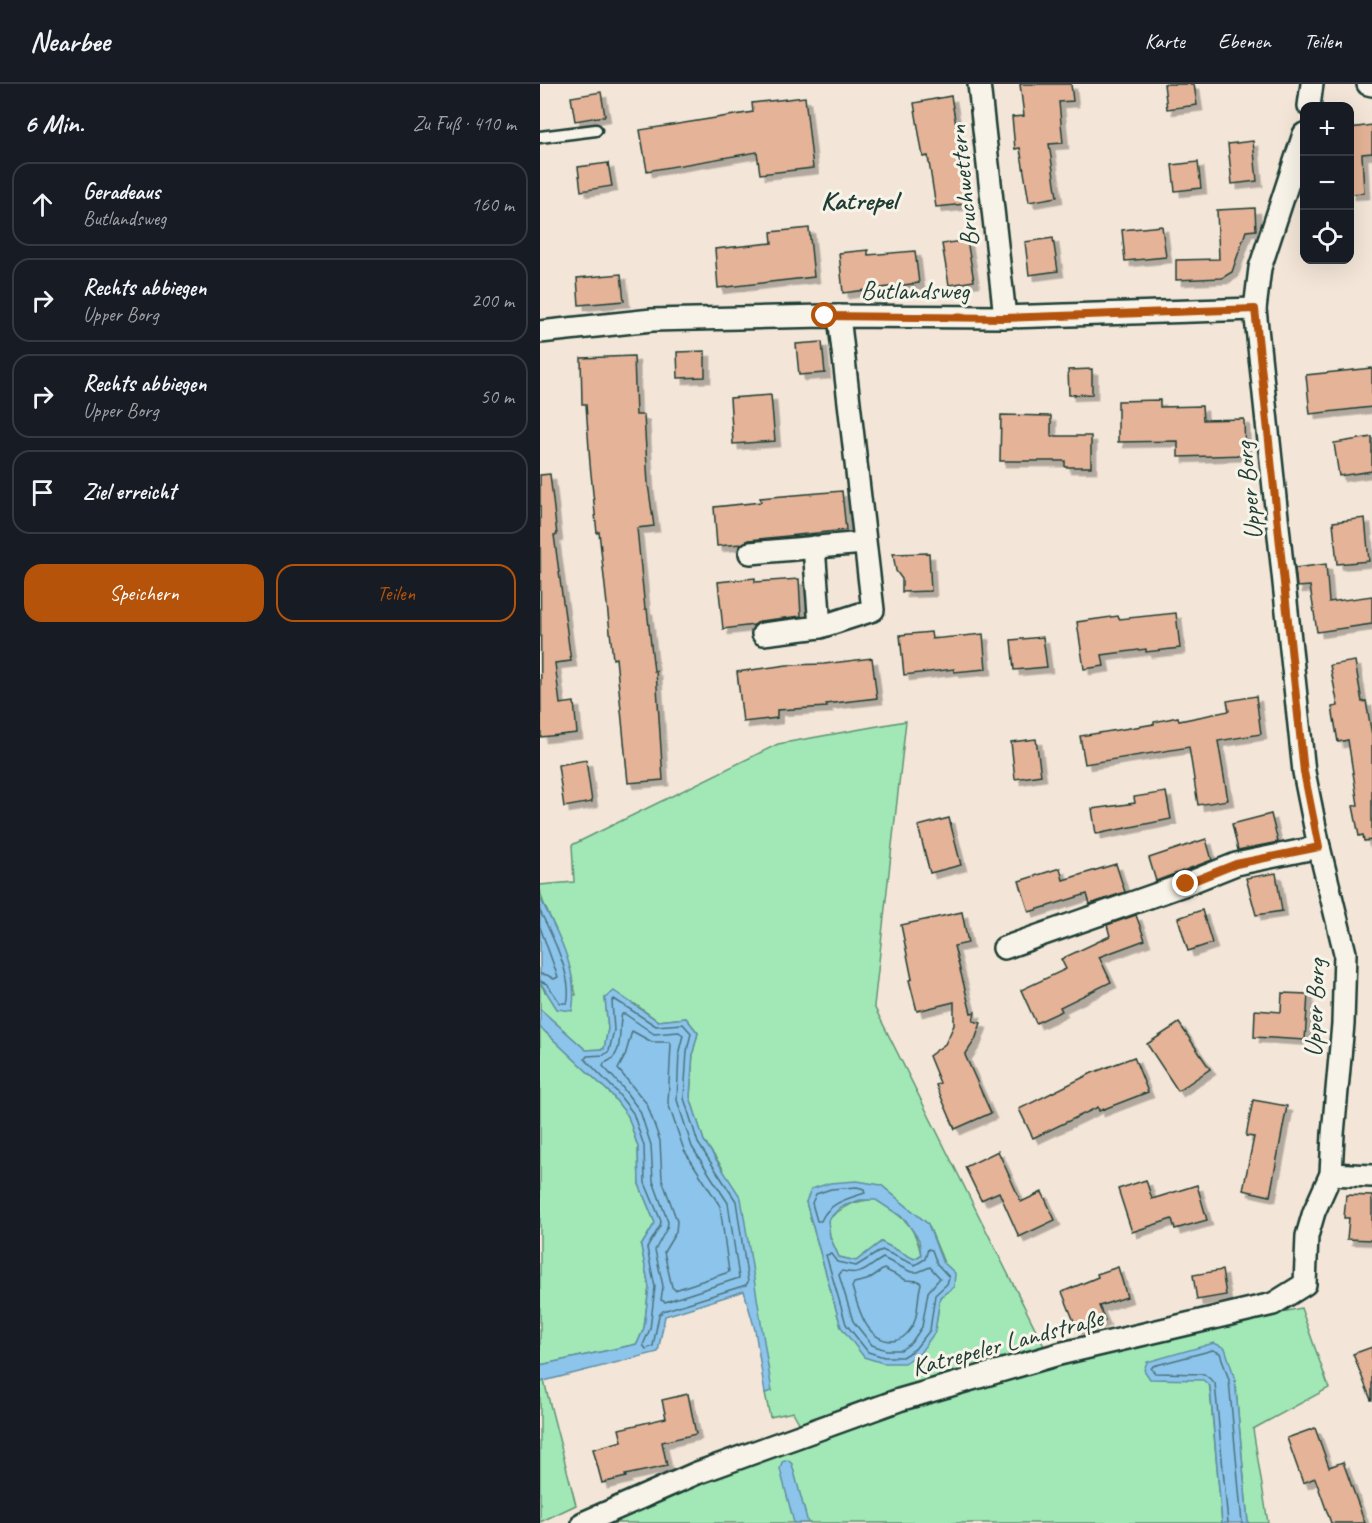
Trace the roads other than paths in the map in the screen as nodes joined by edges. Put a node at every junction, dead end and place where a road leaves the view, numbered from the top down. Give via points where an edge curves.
1 (979, 84) edge
2 (1312, 84) edge
3 (1310, 102) edge
4 (596, 130) dead end
5 (540, 137) edge
6 (1300, 149) edge
7 (1255, 309) junction
8 (839, 316) junction
9 (1005, 318) junction
10 (540, 332) edge
11 (864, 543) junction
12 (814, 547) junction
13 (750, 554) dead end
14 (820, 627) junction
15 (763, 634) dead end
16 (1319, 847) junction
17 (1004, 948) dead end
18 (1331, 1174) junction
19 (1372, 1176) edge
20 (583, 1523) edge

1 - 9 street, Bruchwettern
2 - 3 street
4 - 5 lane
6 - 7 street, Upper Borg via 1260,268
7 - 9 street, Butlandsweg
7 - 16 street, Upper Borg via 1304,772
8 - 9 street, Butlandsweg
8 - 10 street, Butlandsweg via 652,320
8 - 11 street
11 - 12 street
11 - 14 street via 873,610
12 - 13 street
12 - 14 street
14 - 15 street
16 - 17 street via 1236,864
16 - 18 street, Upper Borg via 1345,953
18 - 19 street
18 - 20 street, Katrepeler Landstraße via 1307,1236 1305,1284 1273,1304 1059,1354 899,1400 697,1473

